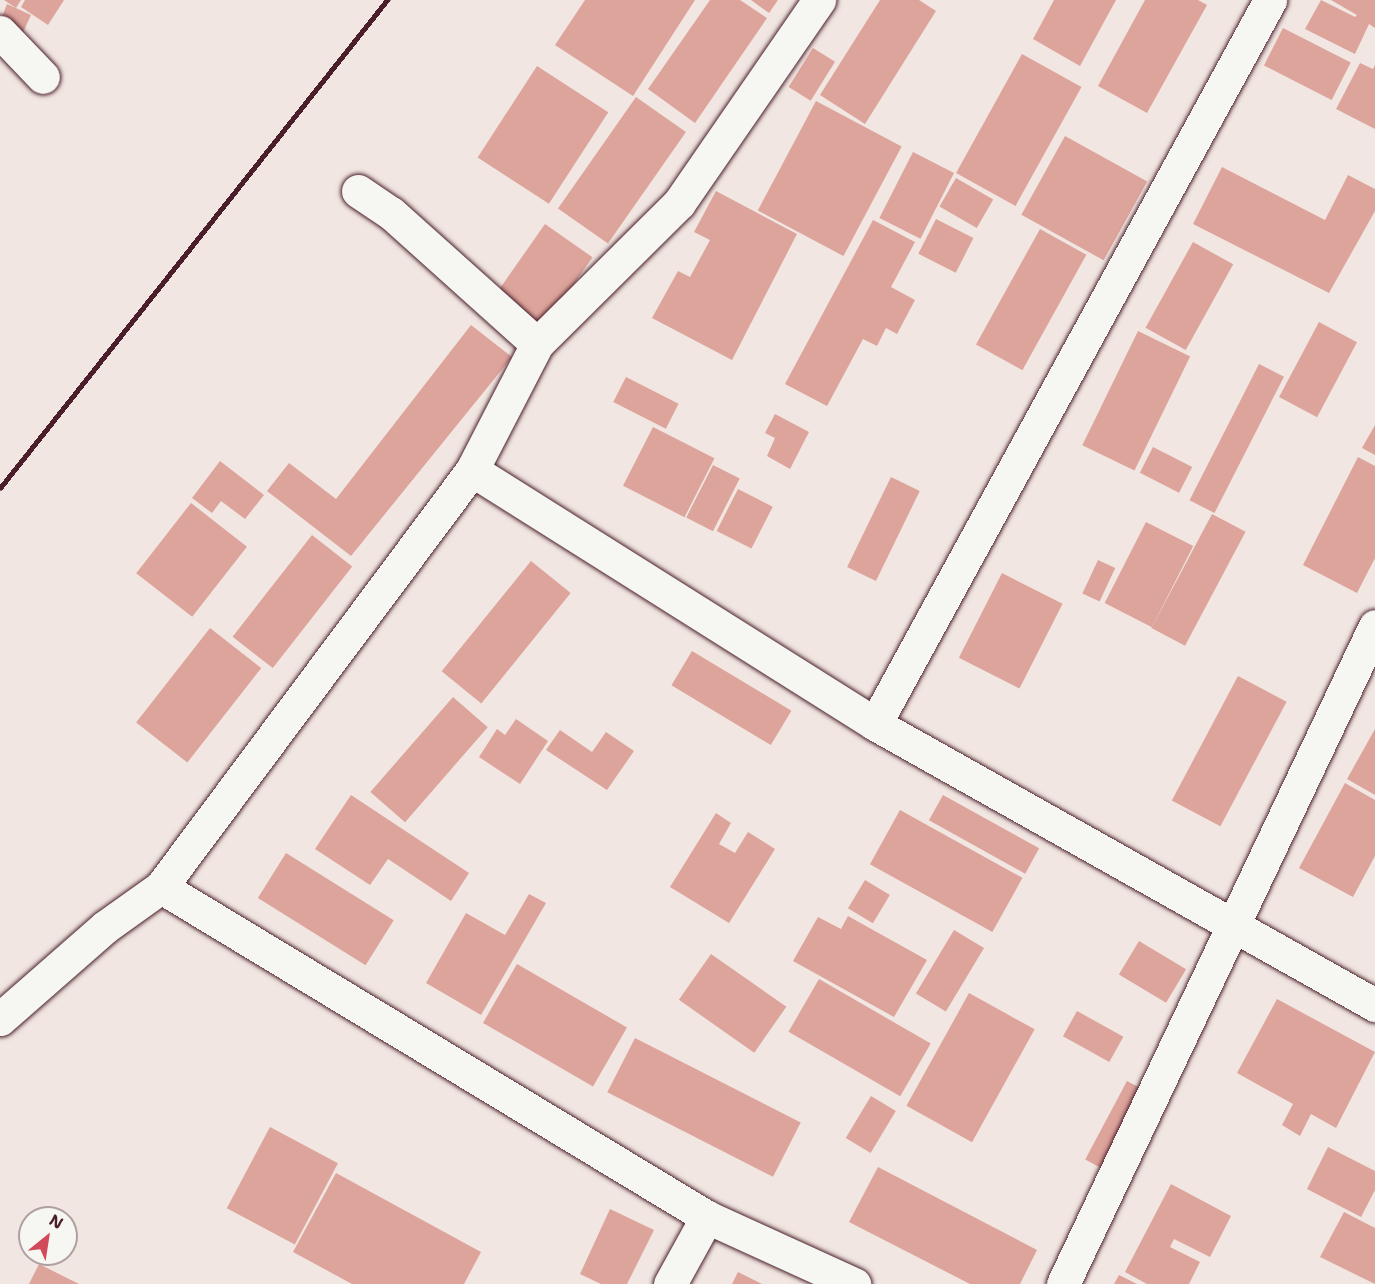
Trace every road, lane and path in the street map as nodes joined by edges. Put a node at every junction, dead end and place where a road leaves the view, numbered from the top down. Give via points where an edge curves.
1 (819, 0) edge
2 (1270, 0) edge
3 (0, 33) edge
4 (43, 77) dead end
5 (358, 191) dead end
6 (537, 344) junction
7 (472, 470) junction
8 (1375, 626) edge
9 (875, 724) junction
10 (161, 887) junction
11 (1231, 926) junction
12 (1375, 1005) edge
13 (0, 1018) edge
14 (707, 1218) junction
15 (670, 1284) edge
16 (854, 1284) edge
17 (1063, 1284) edge

1 - 6 street via 679,203
2 - 9 street
3 - 4 street
5 - 6 street via 391,213
6 - 7 street
7 - 9 street
7 - 10 street
8 - 11 street
9 - 11 street
10 - 13 street via 105,927
10 - 14 street
11 - 12 street
11 - 17 street
14 - 15 street
14 - 16 street

